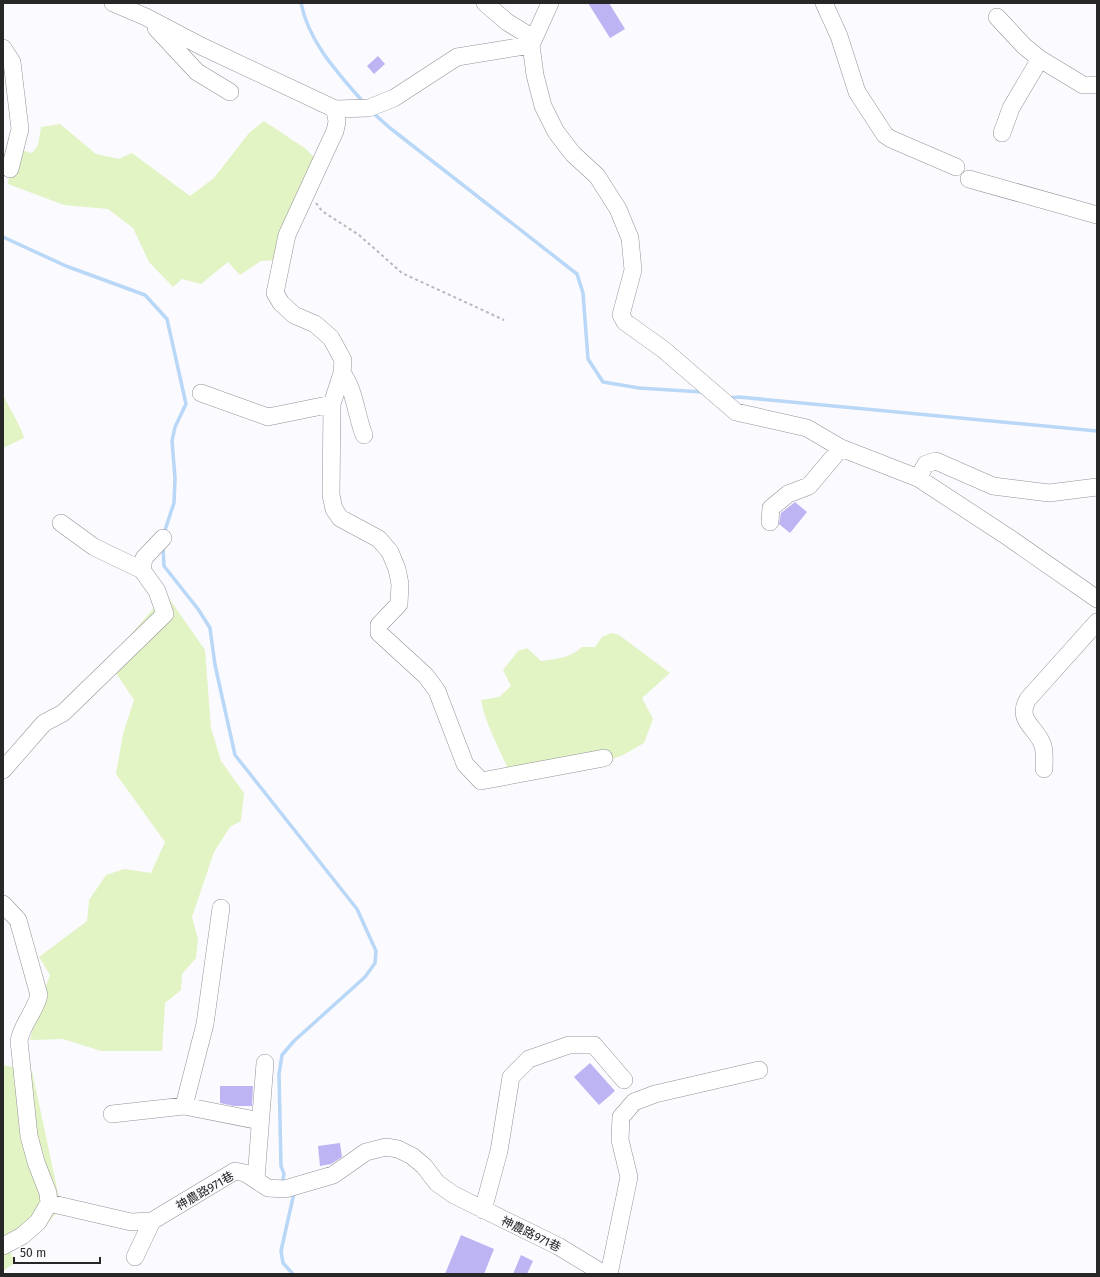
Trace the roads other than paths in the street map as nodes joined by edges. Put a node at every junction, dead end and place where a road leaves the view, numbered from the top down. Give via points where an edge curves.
1 (114, 3) edge
2 (485, 3) edge
3 (550, 3) edge
4 (824, 3) edge
5 (146, 17) junction
6 (997, 17) dead end
7 (532, 41) junction
8 (3, 48) edge
9 (1040, 59) junction
10 (1097, 85) edge
11 (230, 92) dead end
12 (335, 109) junction
13 (1002, 133) dead end
14 (956, 167) dead end
15 (10, 169) dead end
16 (969, 179) dead end
17 (1097, 215) edge
18 (342, 372) junction
19 (201, 393) dead end
20 (332, 404) junction
21 (364, 436) dead end
22 (841, 448) junction
23 (918, 478) junction
24 (1097, 487) edge
25 (770, 522) dead end
26 (61, 523) dead end
27 (163, 538) dead end
28 (142, 570) junction
29 (1097, 599) edge
30 (1097, 622) edge
31 (604, 758) dead end
32 (1044, 769) dead end
33 (3, 770) edge
34 (3, 904) edge
35 (221, 908) dead end
36 (265, 1063) dead end
37 (758, 1070) dead end
38 (624, 1080) dead end
39 (184, 1106) junction
40 (112, 1114) dead end
41 (260, 1121) junction
42 (256, 1180) junction
43 (49, 1203) junction
44 (483, 1210) junction
45 (152, 1221) junction
46 (3, 1246) edge
47 (135, 1257) dead end
48 (604, 1274) edge
49 (609, 1274) edge

1 - 5 street
2 - 7 street
3 - 7 street
4 - 14 street via 839,36 857,92 885,135
5 - 11 street via 197,72
5 - 12 street via 201,46
6 - 9 street
7 - 12 street via 457,57 394,98 369,108
7 - 22 street via 535,75 543,106 556,132 573,154 597,176 618,209 630,238 633,270 621,315 624,322 664,350 736,412 808,428
8 - 15 street via 12,62 20,129
9 - 10 street via 1083,85
9 - 13 street via 1011,108
12 - 18 street via 335,131 287,235 275,293 294,315 315,324 331,338 343,360
16 - 17 street
18 - 20 street
18 - 21 street via 349,382
19 - 20 street via 268,417
20 - 31 street via 331,495 334,510 340,518 379,538 390,552 398,574 399,604 378,625 379,633 426,676 437,690 465,764 481,780
22 - 23 street
22 - 25 street via 809,486 788,494 771,508
23 - 24 street via 926,464 936,460 993,486 1049,493
23 - 29 street
26 - 28 street via 94,547
27 - 28 street via 144,558
28 - 33 street via 157,591 165,614 64,713 44,723
30 - 32 street via 1028,699 1024,707 1024,716 1043,746
34 - 43 street via 18,920 39,995 36,1007 20,1032 19,1040 29,1136
35 - 39 street via 205,1024
36 - 41 street
37 - 49 street via 655,1094 634,1102 621,1117 620,1140 629,1176
38 - 44 street via 594,1045 569,1046 529,1059 510,1077 499,1151
39 - 40 street
39 - 41 street
41 - 42 street
42 - 44 street, 神農路971巷 via 268,1188 284,1189 299,1186 333,1175 366,1152 386,1147 398,1149 412,1156 424,1166 437,1183
42 - 45 street, 神農路971巷 via 245,1173 235,1171
43 - 45 street, 神農路971巷 via 131,1222
43 - 46 street via 38,1222 22,1236
44 - 48 street, 神農路971巷 via 558,1246
45 - 47 street

